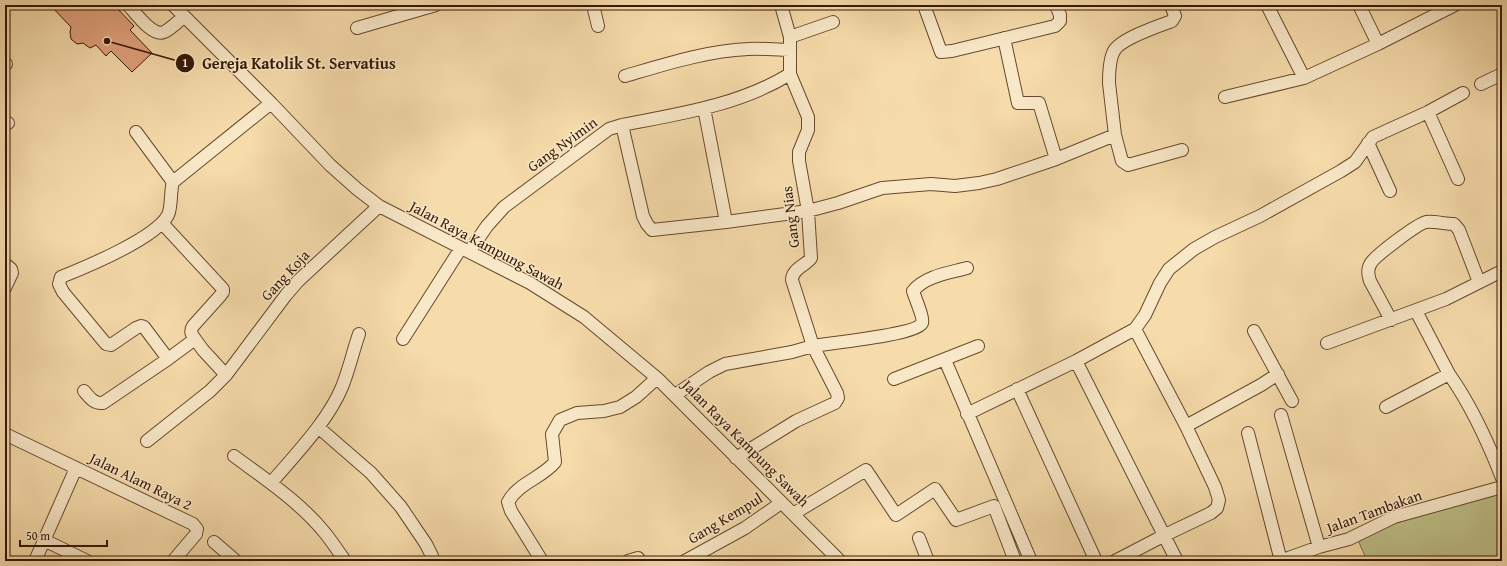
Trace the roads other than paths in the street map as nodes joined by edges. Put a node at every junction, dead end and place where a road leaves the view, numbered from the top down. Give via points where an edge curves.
1 (128, 5) edge
2 (173, 5) edge
3 (436, 5) edge
4 (593, 5) edge
5 (781, 5) edge
6 (924, 5) edge
7 (1056, 5) edge
8 (1171, 5) edge
9 (1267, 5) edge
10 (1360, 5) edge
11 (1454, 5) edge
12 (184, 17) junction
13 (833, 22) dead end
14 (598, 26) dead end
15 (357, 28) dead end
16 (790, 36) junction
17 (1004, 38) junction
18 (1378, 44) junction
19 (790, 50) junction
20 (790, 74) junction
21 (1502, 74) edge
22 (625, 76) dead end
23 (1304, 78) junction
24 (1480, 84) dead end
25 (1463, 93) dead end
26 (1225, 97) dead end
27 (271, 103) junction
28 (704, 108) junction
29 (1428, 112) junction
30 (622, 125) junction
31 (136, 132) dead end
32 (1115, 134) junction
33 (1368, 143) junction
34 (1182, 150) dead end
35 (1056, 159) junction
36 (1458, 179) dead end
37 (173, 182) junction
38 (1390, 191) dead end
39 (380, 206) junction
40 (808, 211) junction
41 (726, 222) junction
42 (162, 223) junction
43 (465, 250) junction
44 (5, 264) edge
45 (967, 268) dead end
46 (1502, 271) edge
47 (1479, 282) junction
48 (5, 288) edge
49 (1416, 311) junction
50 (1391, 320) junction
51 (1135, 329) junction
52 (1254, 331) dead end
53 (359, 334) dead end
54 (194, 339) junction
55 (403, 339) dead end
56 (1326, 343) dead end
57 (813, 346) junction
58 (978, 346) dead end
59 (168, 359) junction
60 (945, 360) junction
61 (1076, 361) junction
62 (1278, 374) junction
63 (1449, 374) junction
64 (226, 375) junction
65 (657, 378) junction
66 (894, 379) dead end
67 (1017, 389) junction
68 (84, 391) dead end
69 (675, 395) junction
70 (1292, 402) dead end
71 (1386, 407) dead end
72 (967, 414) junction
73 (1281, 415) dead end
74 (1186, 426) junction
75 (318, 427) junction
76 (1248, 433) dead end
77 (6, 438) edge
78 (147, 441) dead end
79 (234, 456) dead end
80 (736, 458) junction
81 (76, 468) junction
82 (1502, 478) edge
83 (271, 483) junction
84 (1502, 487) edge
85 (781, 503) junction
86 (794, 514) junction
87 (1165, 535) junction
88 (919, 538) dead end
89 (44, 540) junction
90 (214, 542) dead end
91 (1319, 547) junction
92 (35, 561) edge
93 (87, 561) edge
94 (173, 561) edge
95 (236, 561) edge
96 (345, 561) edge
97 (432, 561) edge
98 (542, 561) edge
99 (628, 561) edge
100 (640, 561) edge
101 (685, 561) edge
102 (840, 561) edge
103 (928, 561) edge
104 (1015, 561) edge
105 (1031, 561) edge
106 (1096, 561) edge
107 (1115, 561) edge
108 (1177, 561) edge
109 (1281, 561) edge

1 - 12 street via 154,32 166,32
2 - 12 street, Jalan Raya Kampung Sawah
3 - 15 street
4 - 14 street
5 - 16 street
6 - 17 street via 940,52
7 - 17 street via 1060,21 1055,26
8 - 32 street via 1174,16 1172,20 1125,41 1114,51 1109,75
9 - 23 street
10 - 18 street
11 - 18 street
12 - 27 street, Jalan Raya Kampung Sawah
13 - 16 street
16 - 19 street
17 - 35 street via 1018,103 1039,103
18 - 23 street
19 - 20 street
19 - 22 street via 732,50 694,56
20 - 28 street, Gang Nyimin via 758,90
20 - 40 street, Gang Nias via 808,117 808,130 799,152
21 - 24 street
23 - 26 street
25 - 29 street
27 - 37 street
27 - 39 street, Jalan Raya Kampung Sawah via 330,165
28 - 30 street, Gang Nyimin
28 - 41 street
29 - 33 street via 1373,137
29 - 36 street
30 - 41 street via 643,216 652,230
30 - 43 street, Gang Nyimin via 609,129 504,207
31 - 37 street
32 - 34 street via 1122,161 1128,165
32 - 35 street
33 - 38 street
33 - 51 street via 1355,162 1341,171 1260,216 1215,237 1179,260 1160,283 1145,315
35 - 40 street via 979,183 882,188
37 - 42 street via 169,212
39 - 43 street, Jalan Raya Kampung Sawah
39 - 64 street, Gang Koja via 290,290
40 - 41 street
40 - 57 street, Gang Nias via 811,258 794,271 792,280
42 - 54 street via 223,289 220,296 190,330
42 - 59 street via 140,240 61,277 59,284 106,344 111,345 141,326
43 - 55 street, Gang Nyimin
43 - 65 street, Jalan Raya Kampung Sawah via 530,283 584,317
44 - 48 street via 12,273
45 - 57 street via 934,277 918,285 913,291 923,318 915,329
46 - 47 street
47 - 49 street
47 - 50 street via 1459,230 1454,224 1426,222 1375,258 1368,268 1370,281
49 - 50 street
49 - 63 street
50 - 56 street
51 - 61 street
51 - 74 street
52 - 62 street
53 - 75 street via 342,387
54 - 59 street
54 - 64 street
57 - 69 street via 725,364
57 - 80 street via 837,393 835,403 796,421
58 - 60 street
59 - 68 street via 103,403 94,402
60 - 66 street
60 - 72 street
61 - 67 street
61 - 87 street
62 - 70 street
62 - 74 street
63 - 71 street
63 - 82 street via 1491,448
64 - 78 street, Gang Koja via 210,391
65 - 69 street, Jalan Raya Kampung Sawah
65 - 98 street via 620,407 604,411 577,412 560,420 552,434 555,462 512,495 508,502 511,510
67 - 72 street
67 - 106 street
69 - 80 street, Jalan Raya Kampung Sawah
72 - 105 street
73 - 91 street
74 - 87 street via 1219,500 1217,508 1211,513
75 - 83 street
75 - 97 street via 371,473 401,507 426,544
76 - 109 street
77 - 81 street, Jalan Alam Raya 2
79 - 83 street
80 - 85 street, Jalan Raya Kampung Sawah
81 - 89 street, Jalan Alam Raya 2
81 - 94 street, Jalan Alam Raya 2 via 193,524 197,529 196,534
83 - 96 street via 314,521
84 - 91 street, Jalan Tambakan via 1394,517 1349,539
85 - 86 street, Jalan Raya Kampung Sawah
85 - 101 street, Gang Kempul via 745,528
86 - 102 street, Jalan Raya Kampung Sawah
86 - 104 street via 866,470 896,515 935,489 956,520 994,506
87 - 107 street
87 - 108 street
88 - 103 street
89 - 92 street, Jalan Alam Raya 2
89 - 93 street
90 - 95 street
91 - 109 street, Jalan Tambakan
99 - 100 street via 638,558

